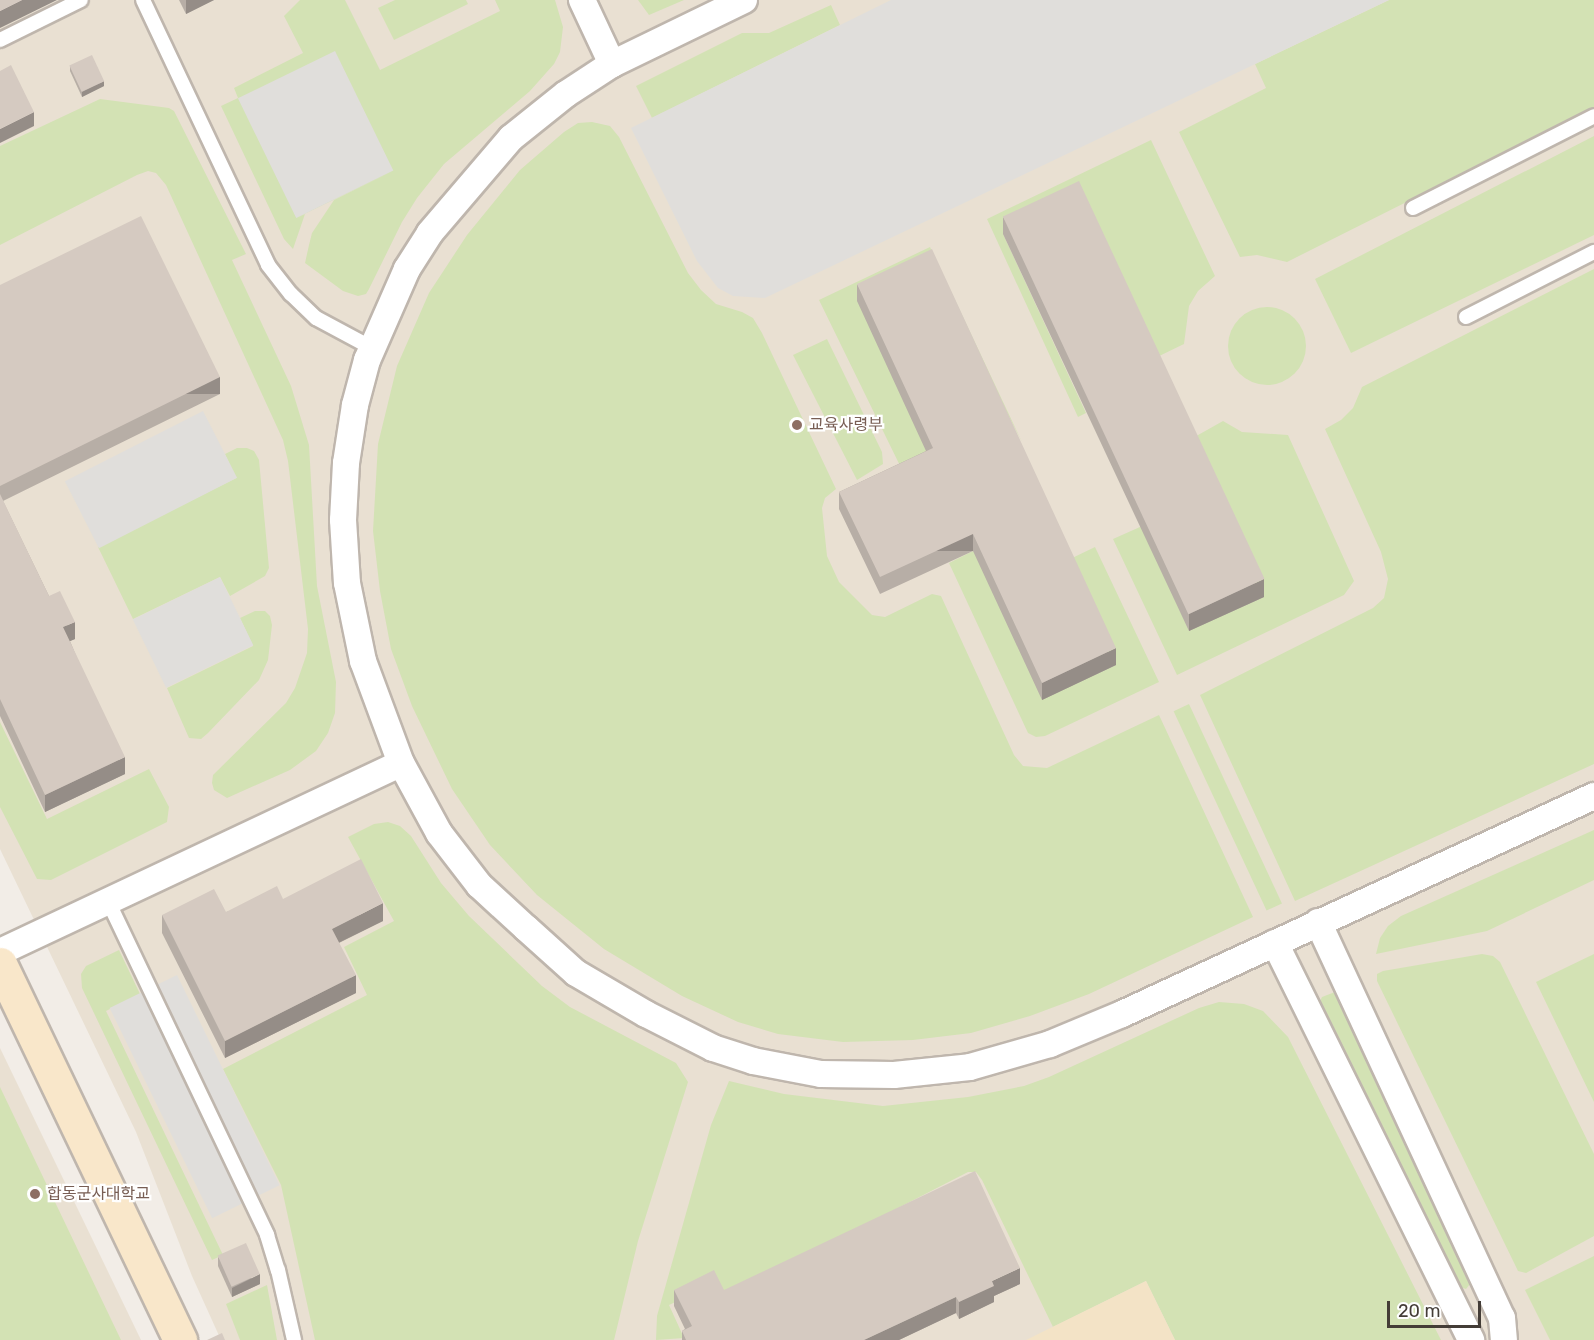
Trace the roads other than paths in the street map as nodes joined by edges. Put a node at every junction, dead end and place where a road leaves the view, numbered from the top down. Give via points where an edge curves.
1 (81, 0) edge
2 (142, 0) edge
3 (582, 0) edge
4 (744, 0) edge
5 (0, 40) edge
6 (612, 64) junction
7 (1594, 116) edge
8 (1413, 208) dead end
9 (1594, 252) edge
10 (1466, 317) dead end
11 (372, 348) junction
12 (401, 763) junction
13 (1594, 796) edge
14 (108, 901) junction
15 (1318, 922) junction
16 (1275, 943) junction
17 (0, 952) edge
18 (0, 964) edge
19 (180, 1340) edge
20 (294, 1340) edge
21 (1471, 1340) edge
22 (1504, 1340) edge

1 - 5 lane
2 - 11 lane via 268,265 316,318
3 - 6 street
4 - 6 street
6 - 11 street via 511,138 465,189 407,269
7 - 8 lane
9 - 10 lane
11 - 12 street via 355,405 346,463 346,573 363,661
12 - 14 street
12 - 16 street via 439,833 479,885 576,973 713,1048 753,1061 821,1074 894,1076 970,1067 1050,1044
13 - 15 street
14 - 17 street
14 - 20 lane via 267,1235
15 - 16 street
15 - 22 street via 1502,1318
16 - 21 street
18 - 19 street

